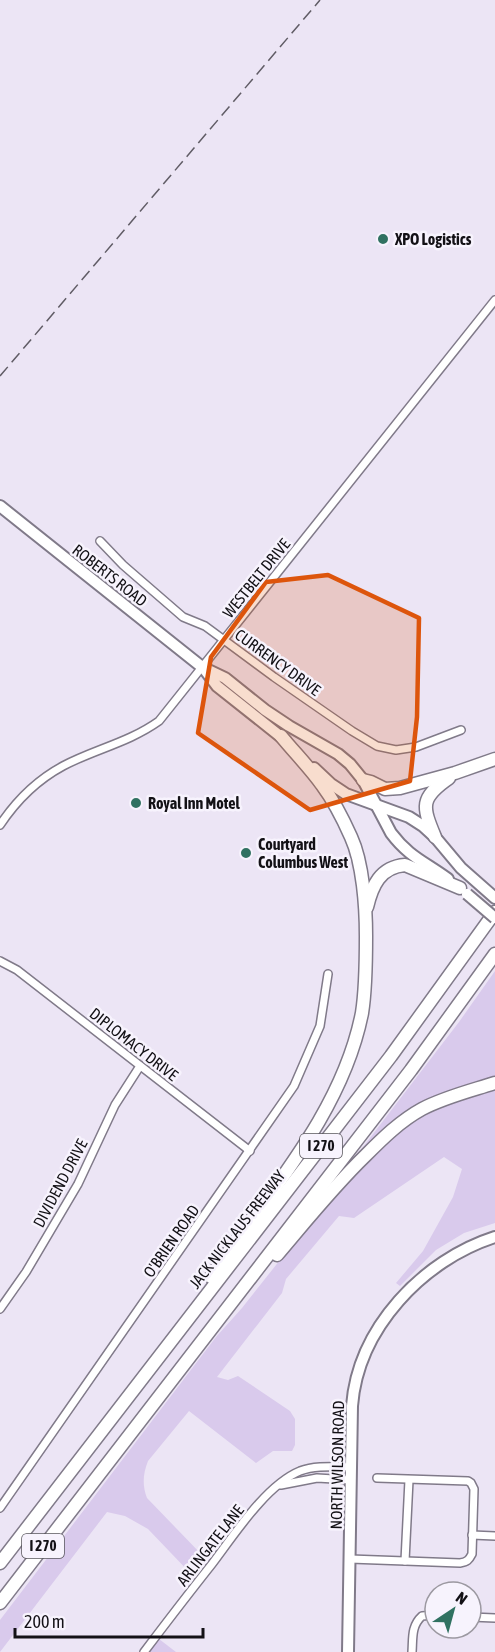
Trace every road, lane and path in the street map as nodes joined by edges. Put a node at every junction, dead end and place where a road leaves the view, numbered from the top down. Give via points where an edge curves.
1 (495, 300) edge
2 (0, 506) edge
3 (100, 541) dead end
4 (224, 640) junction
5 (202, 667) junction
6 (461, 730) dead end
7 (281, 736) junction
8 (495, 759) edge
9 (455, 773) junction
10 (363, 780) junction
11 (376, 805) junction
12 (0, 825) edge
13 (435, 837) junction
14 (464, 891) junction
15 (495, 898) edge
16 (366, 912) junction
17 (495, 912) edge
18 (495, 918) edge
19 (495, 954) edge
20 (0, 961) edge
21 (328, 974) dead end
22 (140, 1066) junction
23 (495, 1083) edge
24 (250, 1151) junction
25 (495, 1237) edge
26 (0, 1309) edge
27 (207, 1334) junction
28 (143, 1377) junction
29 (351, 1467) junction
30 (377, 1478) dead end
31 (351, 1480) junction
32 (410, 1480) junction
33 (278, 1485) junction
34 (0, 1508) edge
35 (472, 1535) junction
36 (495, 1536) edge
37 (350, 1559) junction
38 (405, 1561) junction
39 (0, 1563) edge
40 (0, 1603) edge
41 (423, 1616) edge
42 (144, 1652) edge
43 (348, 1652) edge
44 (412, 1652) edge

1 - 4 street, WESTBELT DRIVE
2 - 5 main road, ROBERTS ROAD
3 - 4 street, CURRENCY DRIVE via 174,610
4 - 5 street, WESTBELT DRIVE
4 - 6 street, CURRENCY DRIVE via 377,746 396,750 416,747
5 - 7 main road, ROBERTS ROAD via 217,686
5 - 10 main road, ROBERTS ROAD via 225,678 265,710 338,754
5 - 12 street, WESTBELT DRIVE via 159,721 51,773 22,797
7 - 11 main road, ROBERTS ROAD via 338,789
7 - 16 highway via 321,784 352,839
8 - 9 highway
9 - 10 highway via 400,788 385,789
9 - 13 highway via 437,786 426,801
10 - 11 main road, ROBERTS ROAD
11 - 13 main road, ROBERTS ROAD via 417,821
11 - 14 main road, ROBERTS ROAD via 390,833 405,850
13 - 15 main road, ROBERTS ROAD
14 - 16 highway via 423,871 397,866 389,868 375,883
14 - 18 main road, ROBERTS ROAD, bridge
16 - 28 highway via 362,1012 345,1070 297,1156
17 - 28 highway, JACK NICKLAUS FREEWAY / I 270 via 391,1056
19 - 27 highway, I 270 via 411,1070
20 - 22 street, DIPLOMACY DRIVE
21 - 24 street, O'BRIEN ROAD via 320,1026 294,1086
22 - 24 street, DIPLOMACY DRIVE
22 - 26 street, DIVIDEND DRIVE via 115,1105 78,1184
23 - 27 highway via 435,1103 379,1141
24 - 34 street, O'BRIEN ROAD
25 - 29 main road, NORTH WILSON ROAD via 460,1251 427,1272 376,1334 354,1383
27 - 40 highway, I 270
28 - 39 highway, JACK NICKLAUS FREEWAY / I 270
29 - 31 main road, NORTH WILSON ROAD
29 - 33 street, ARLINGATE LANE via 316,1467
30 - 32 street
31 - 33 street via 317,1478
31 - 37 main road, NORTH WILSON ROAD
32 - 35 street via 471,1483
32 - 38 street
33 - 42 street, ARLINGATE LANE via 245,1521
35 - 36 street
35 - 38 street via 472,1554 465,1562
37 - 38 street
37 - 43 main road, NORTH WILSON ROAD
41 - 44 street via 413,1629

